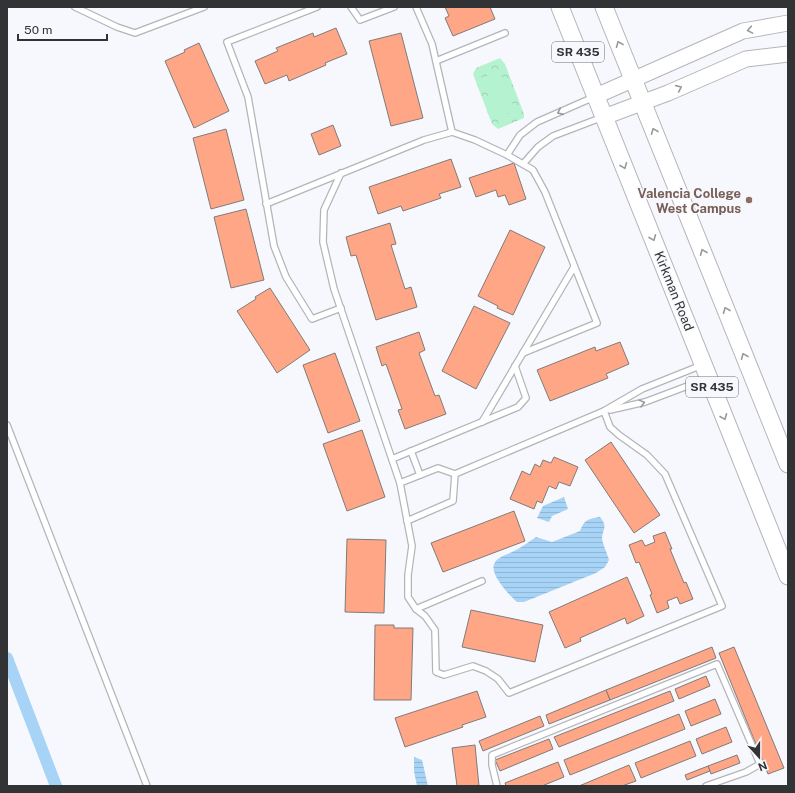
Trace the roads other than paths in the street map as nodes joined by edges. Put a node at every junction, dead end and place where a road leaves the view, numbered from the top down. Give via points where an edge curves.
1 (75, 7) edge
2 (204, 7) edge
3 (317, 7) edge
4 (351, 7) edge
5 (394, 7) edge
6 (416, 7) edge
7 (560, 7) edge
8 (604, 7) edge
9 (788, 23) edge
10 (505, 33) dead end
11 (788, 54) edge
12 (436, 61) junction
13 (634, 80) junction
14 (596, 96) junction
15 (643, 102) junction
16 (604, 117) junction
17 (452, 132) junction
18 (507, 155) junction
19 (523, 164) junction
20 (341, 173) junction
21 (266, 204) junction
22 (574, 267) junction
23 (341, 308) junction
24 (523, 353) junction
25 (515, 366) junction
26 (706, 371) junction
27 (604, 412) junction
28 (482, 422) junction
29 (7, 425) edge
30 (411, 451) junction
31 (392, 459) junction
32 (788, 464) edge
33 (455, 474) junction
34 (420, 475) junction
35 (400, 483) junction
36 (407, 521) junction
37 (788, 576) edge
38 (482, 581) dead end
39 (416, 609) junction
40 (146, 786) edge
41 (497, 786) edge
42 (706, 786) edge

1 - 2 lane via 135,33
3 - 21 lane via 227,42 248,97
4 - 5 lane via 360,20
6 - 12 lane via 432,44
7 - 14 main road, Kirkman Road / SR 435
13 -> 8 main road, SR 435
9 -> 13 street via 743,31
10 - 12 lane
15 -> 11 street via 746,59
12 - 17 lane
13 - 14 street
13 - 15 main road, SR 435
14 - 16 main road, Kirkman Road / SR 435
14 -> 18 lane via 537,122 520,135
15 - 16 street
32 -> 15 main road, SR 435
16 - 19 lane via 552,136
16 -> 26 main road, Kirkman Road / SR 435
17 - 18 lane
17 - 20 lane via 424,140
18 - 19 lane
19 - 22 lane via 533,170 545,192
20 - 21 lane
20 - 23 lane via 324,210 323,242
21 - 23 lane via 274,246 281,265 312,319
22 - 24 lane
22 - 24 lane via 597,323
23 - 31 lane
24 - 25 lane
25 - 28 lane
25 - 28 lane via 526,398 518,407
27 -> 26 lane via 645,402
26 - 27 lane via 642,389
26 -> 37 main road, Kirkman Road / SR 435
27 - 33 lane
27 - 39 lane via 610,427 647,454 665,474 722,606 509,693 498,679 473,666 444,675 436,672 435,630
28 - 30 lane
29 - 40 lane
30 - 31 lane
30 - 34 lane
31 - 35 lane
33 - 34 lane via 438,468
33 - 36 lane via 453,501
34 - 35 lane
35 - 36 lane
36 - 39 lane via 412,546 408,597
38 - 39 lane
41 - 42 lane via 492,755 717,664 760,764 746,772

